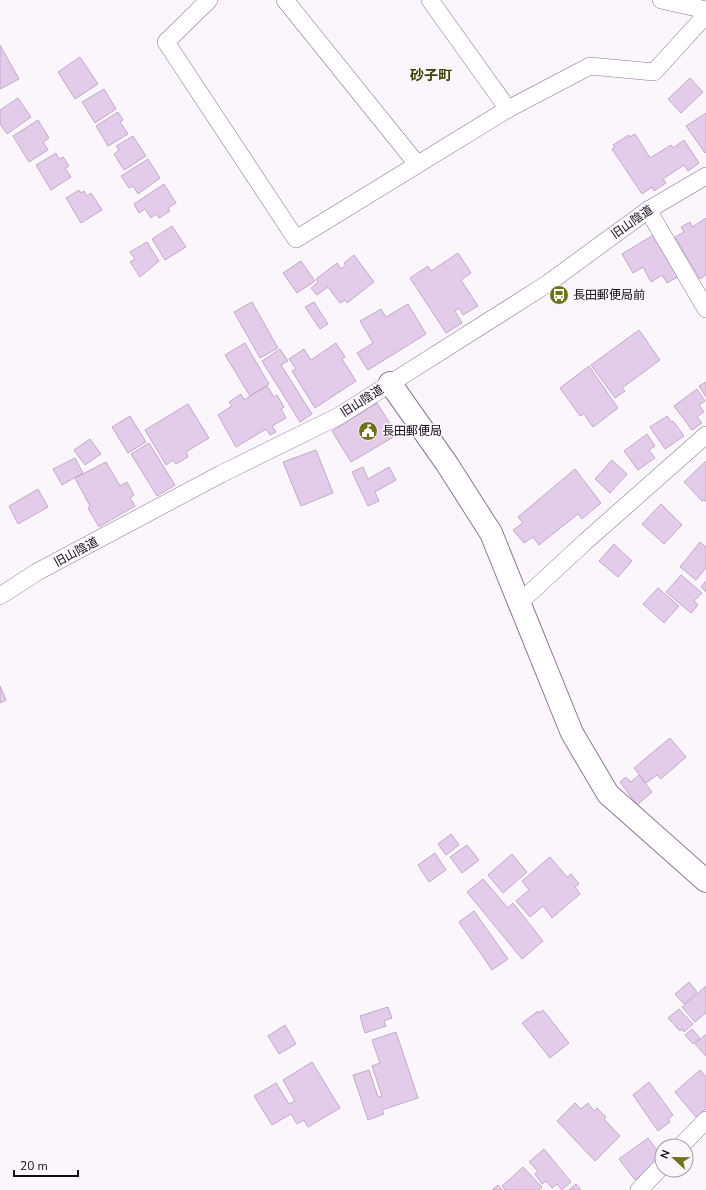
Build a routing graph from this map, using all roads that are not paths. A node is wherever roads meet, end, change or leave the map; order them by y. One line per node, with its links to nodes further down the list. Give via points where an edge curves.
1 (209, 0): 8 (street, via 166,42 296,239)
2 (285, 0): 8 (street)
3 (661, 0): 5 (street)
4 (435, 2): 7 (street)
5 (706, 10)
6 (706, 15): 7 (street, via 654,72 590,66)
7 (508, 109): 8 (street)
8 (416, 164)
9 (706, 176): 10 (street, 旧山陰道)
10 (648, 210): 11 (street); 12 (street, 旧山陰道, via 547,284)
11 (706, 309)
12 (390, 383): 14 (street, 旧山陰道, via 339,416 214,478 37,572); 15 (street, via 447,464 491,533)
13 (706, 435): 15 (street)
14 (0, 596)
15 (518, 604): 16 (street, via 572,732 608,794)
16 (706, 881)
17 (706, 1120): 18 (street)
18 (689, 1138)
19 (654, 1174): 20 (street)
20 (639, 1190)

